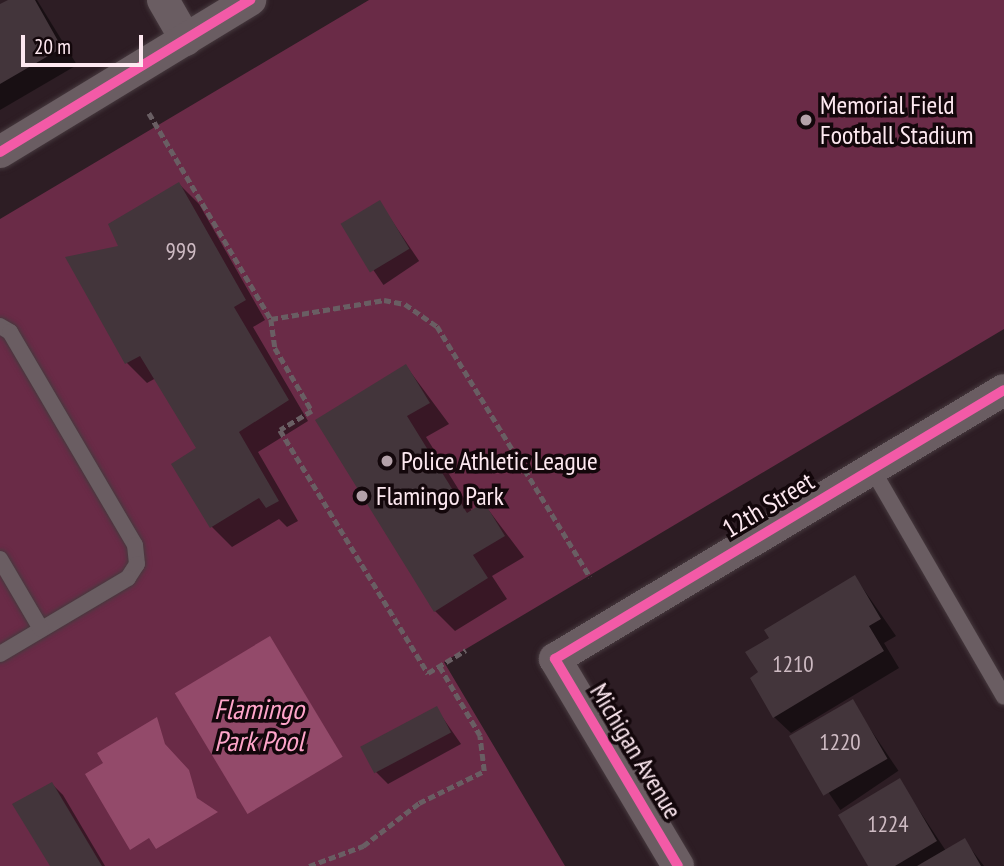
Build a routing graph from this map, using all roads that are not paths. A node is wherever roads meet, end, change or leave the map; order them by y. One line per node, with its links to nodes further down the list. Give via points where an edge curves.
1 (163, 0): 3 (street)
2 (250, 0): 3 (street)
3 (186, 40): 4 (street)
4 (0, 152)
5 (0, 326): 9 (lane, via 10,332 135,545 137,564 128,578)
6 (1004, 390): 7 (street, 12th Street)
7 (872, 469): 11 (street, 12th Street); 12 (lane)
8 (0, 559): 9 (lane)
9 (41, 629): 10 (lane)
10 (0, 654)
11 (555, 659): 13 (street, Michigan Avenue)
12 (1004, 697)
13 (678, 866)

